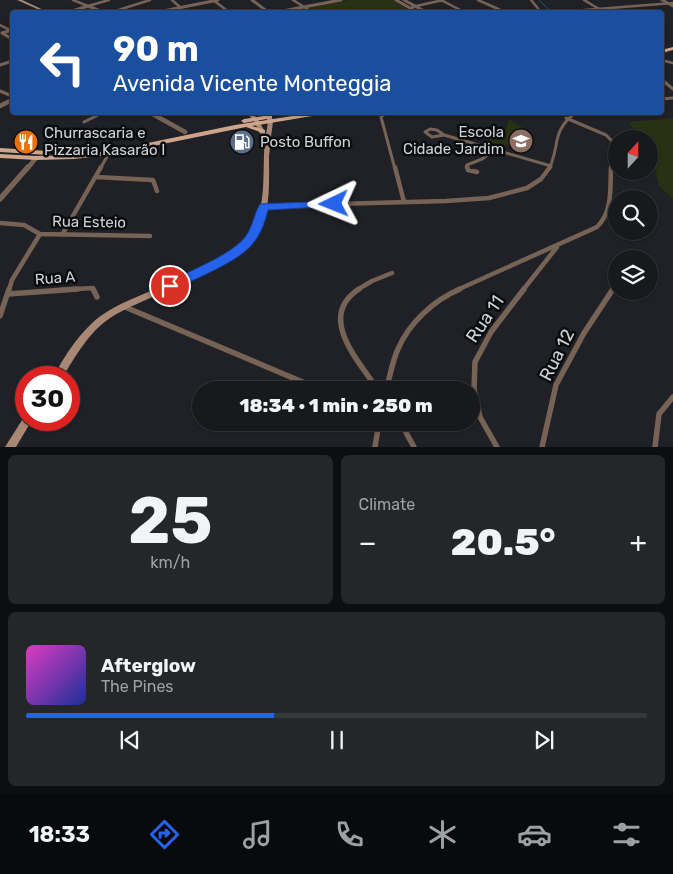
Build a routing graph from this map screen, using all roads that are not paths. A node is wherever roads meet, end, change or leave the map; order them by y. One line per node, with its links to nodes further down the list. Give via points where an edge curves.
1 (12, 0): 26 (main road)
2 (19, 0): 27 (main road)
3 (73, 0): 20 (street)
4 (109, 0): 20 (street)
5 (150, 0): 30 (street)
6 (172, 0): 22 (street)
7 (215, 0): 22 (street); 32 (street)
8 (252, 0): 33 (street)
9 (293, 0): 23 (street)
10 (341, 0): 23 (street)
11 (396, 0): 24 (street)
12 (404, 0): 21 (street)
13 (441, 0): 21 (street); 38 (street)
14 (478, 0): 39 (street)
15 (531, 0): 40 (street)
16 (584, 0): 25 (street)
17 (662, 0): 18 (street)
18 (668, 3): 19 (street); 25 (street)
19 (673, 4)
20 (88, 6): 28 (street); 29 (street)
21 (414, 6): 24 (street); 37 (street)
22 (180, 7): 31 (street)
23 (304, 7): 34 (street); 35 (street)
24 (408, 8): 36 (street)
25 (598, 9): 41 (street)
26 (34, 10)
27 (42, 10)
28 (75, 10)
29 (97, 10)
30 (118, 10)
31 (167, 10)
32 (226, 10)
33 (265, 10)
34 (288, 10)
35 (309, 10)
36 (412, 10)
37 (422, 10)
38 (460, 10)
39 (500, 10)
40 (540, 10)
41 (585, 10)
42 (98, 115): 53 (street)
43 (154, 115): 56 (street)
44 (250, 115): 52 (main road)
45 (265, 115): 51 (main road)
46 (292, 115): 51 (main road)
47 (306, 115): 51 (main road)
48 (381, 115): 69 (street)
49 (571, 115): 50 (street)
50 (566, 118): 64 (street, via 556,134); 75 (street, via 606,135 612,141 610,202 605,219 597,227)
51 (270, 119): 52 (main road); 58 (main road)
52 (257, 121): 54 (main road); 55 (main road); 56 (main road)
53 (84, 122)
54 (235, 127): 55 (main road); 61 (main road)
55 (263, 131): 58 (main road)
56 (185, 132): 59 (main road, via 112,148 76,152)
57 (444, 134): 60 (street)
58 (266, 141): 70 (main road)
59 (0, 150)
60 (495, 150): 64 (street); 65 (street, via 482,159 469,162 468,170)
61 (109, 153): 63 (main road); 66 (street)
62 (0, 156): 63 (main road)
63 (36, 158): 68 (street)
64 (551, 166): 69 (street, via 541,179 505,195)
65 (477, 172)
66 (96, 177): 67 (street, via 152,180); 73 (street)
67 (157, 191)
68 (0, 199)
69 (404, 202): 70 (street)
70 (264, 206): 80 (main road, via 249,241 234,253)
71 (0, 223): 72 (street, Rua Esteio, via 24,225)
72 (40, 234): 73 (street, Rua Esteio); 77 (street, via 12,280)
73 (62, 235): 74 (street, Rua Esteio)
74 (150, 236)
75 (558, 246): 85 (street, via 446,294 421,314 398,348); 93 (street, Rua 11, via 491,332 475,362 474,389 480,417)
76 (392, 273): 84 (street, via 350,295 339,322 343,336)
77 (8, 294): 79 (street, Rua A, via 93,288); 81 (street)
78 (608, 296): 94 (street, Rua 12, via 556,385)
79 (97, 297)
80 (125, 307): 82 (main road, via 90,330); 83 (street)
81 (0, 316)
82 (65, 366)
83 (300, 381)
84 (372, 381)
85 (389, 381)
86 (673, 397): 95 (street, via 660,414)
87 (20, 431): 90 (main road)
88 (378, 431): 91 (street)
89 (405, 431): 92 (street)
90 (10, 446)
91 (375, 446)
92 (414, 446)
93 (497, 446)
94 (542, 446)
95 (655, 446)

